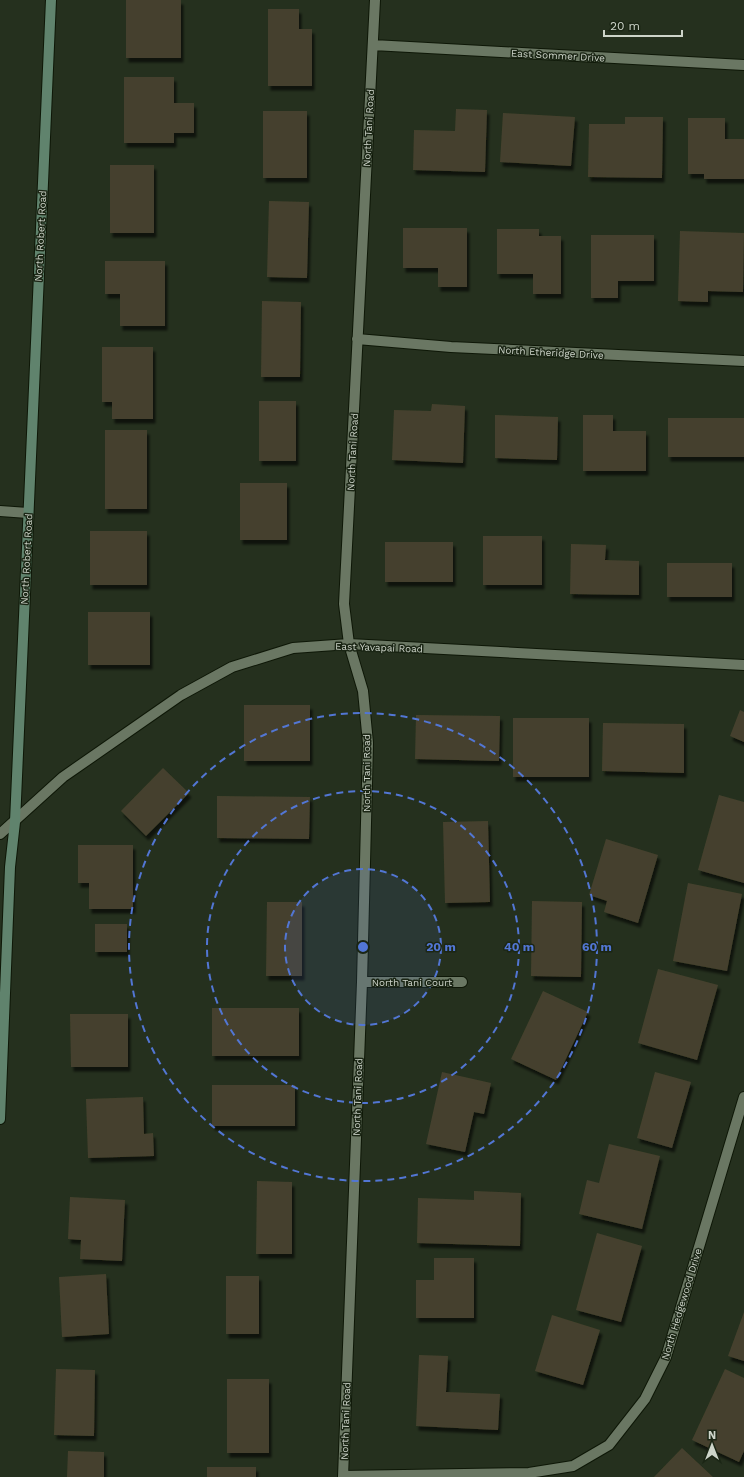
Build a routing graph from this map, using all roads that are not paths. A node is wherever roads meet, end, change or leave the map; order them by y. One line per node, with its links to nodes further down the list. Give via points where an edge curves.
1 (51, 0): 8 (main road, North Robert Road)
2 (375, 0): 3 (street, North Tani Road)
3 (373, 45): 4 (street, East Sommer Drive); 5 (street, North Tani Road)
4 (744, 65)
5 (357, 339): 6 (street, North Etheridge Drive, via 451,347); 9 (street, North Tani Road, via 344,604)
6 (744, 361)
7 (0, 511): 8 (street)
8 (28, 513): 11 (main road, North Robert Road)
9 (349, 644): 10 (street, East Yavapai Road); 11 (street, East Yavapai Road, via 293,648 232,667 181,695 63,777); 13 (street, North Tani Road, via 363,690 368,743)
10 (744, 665)
11 (15, 822): 12 (street, East Yavapai Road); 16 (main road, North Robert Road, via 10,867)
12 (0, 834)
13 (362, 982): 14 (street, North Tani Court); 17 (street, North Tani Road)
14 (462, 982)
15 (744, 1098): 17 (street, North Hedgewood Drive, via 666,1357 645,1398 609,1445 573,1466 529,1473)
16 (0, 1119)
17 (343, 1477)

